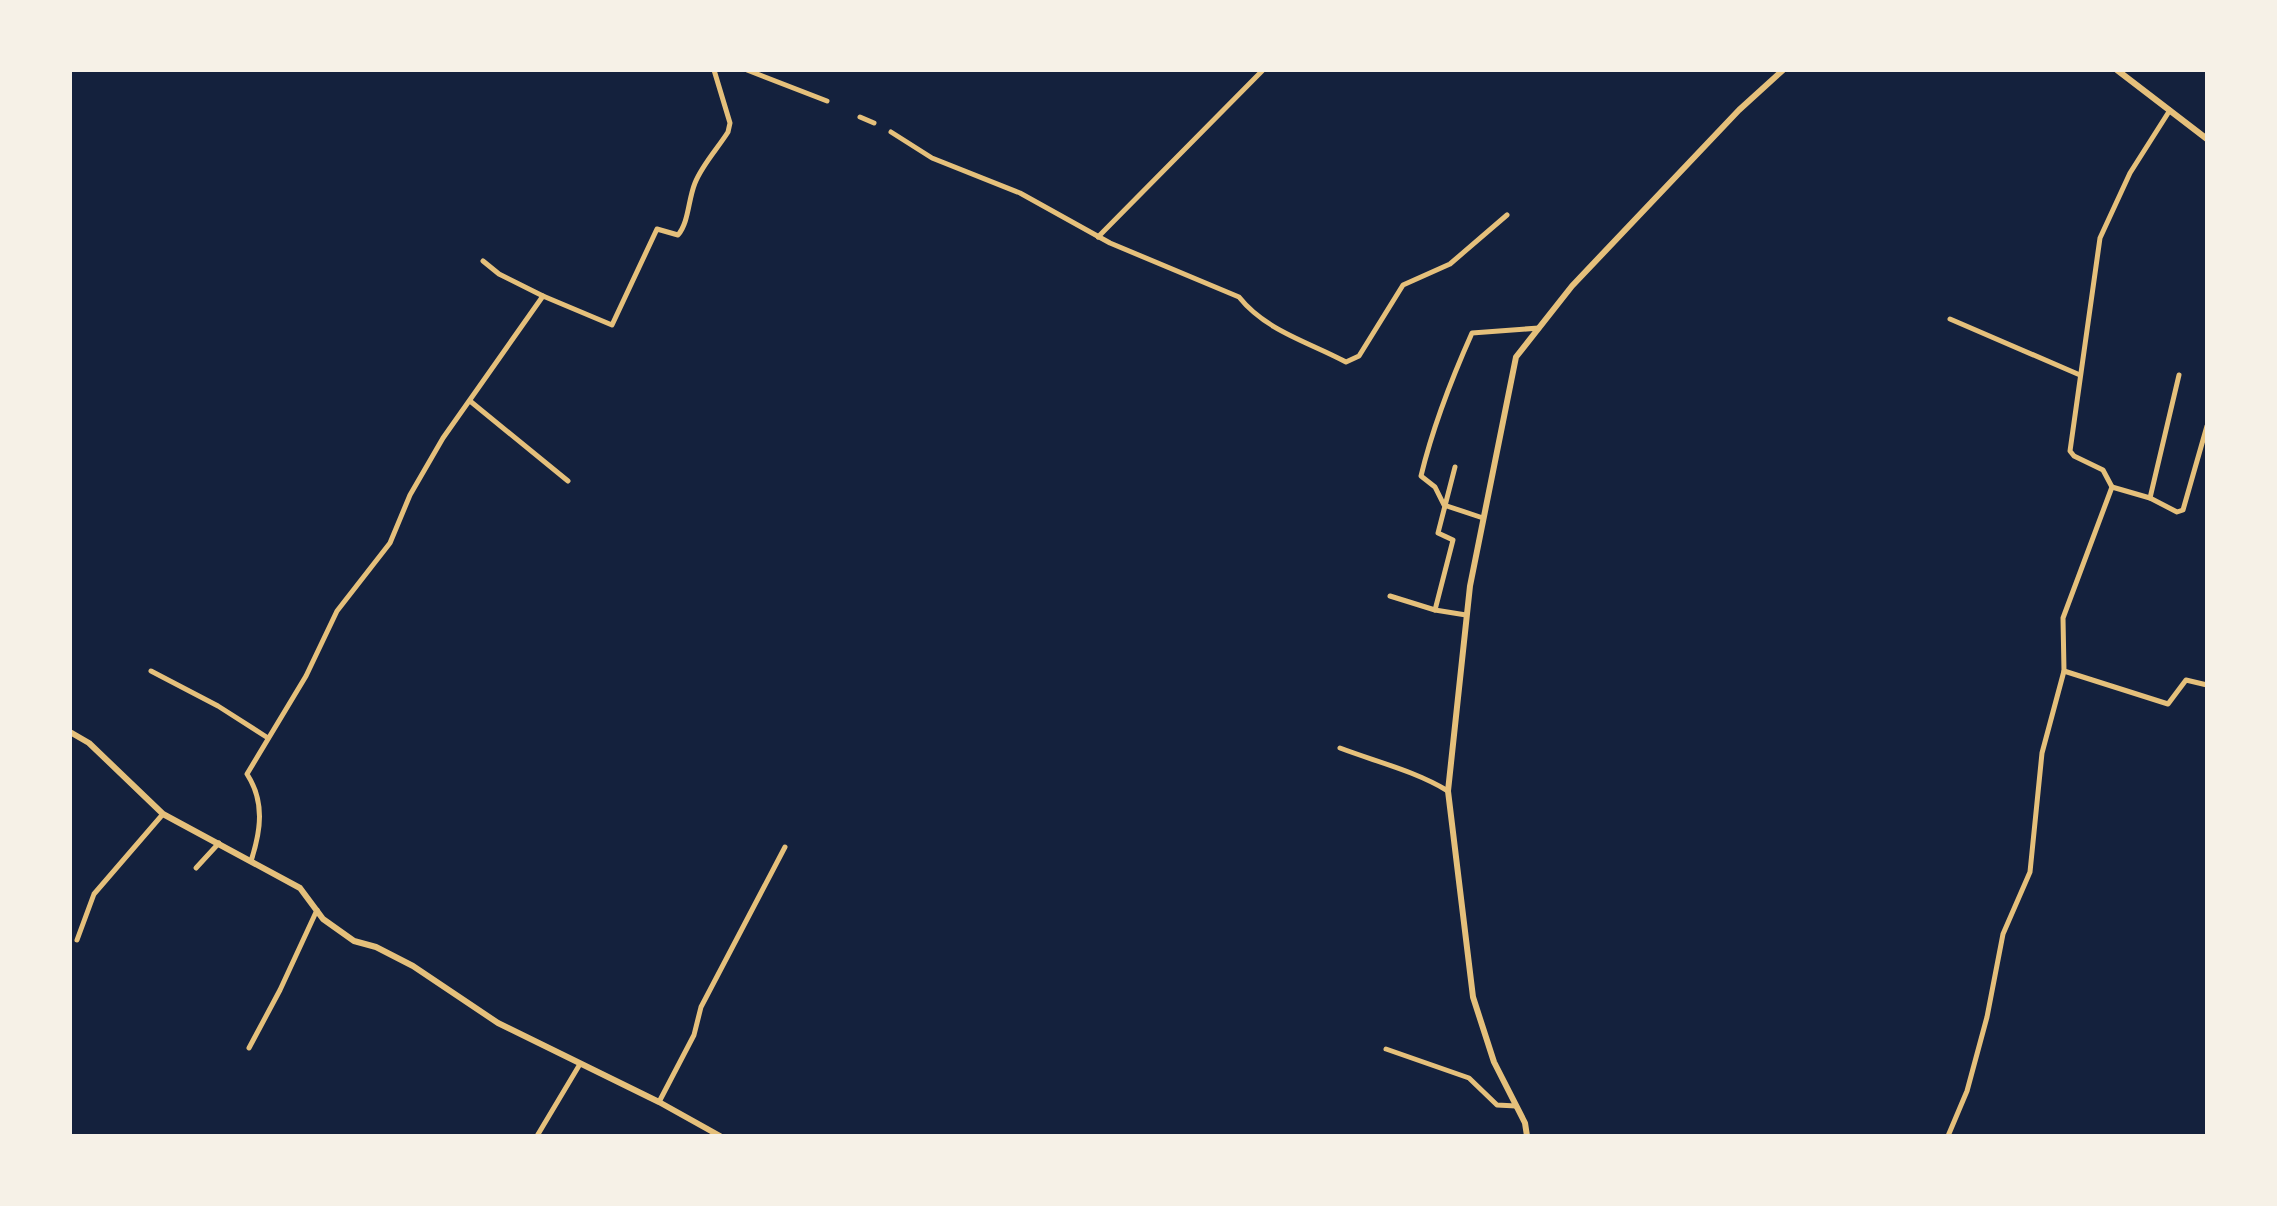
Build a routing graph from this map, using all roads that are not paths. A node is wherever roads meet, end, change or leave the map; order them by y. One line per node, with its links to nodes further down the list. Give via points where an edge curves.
1 (714, 70): 15 (street, via 729,116 728,132 695,180 685,227 678,235 657,229 612,325)
2 (747, 70): 6 (street)
3 (1263, 70): 13 (street)
4 (1783, 70): 17 (street, via 1600,256)
5 (2118, 70): 7 (street)
6 (827, 102)
7 (2170, 110): 11 (street); 18 (street, via 2130,173 2100,238)
8 (860, 117): 9 (street)
9 (874, 123)
10 (891, 132): 13 (street, via 932,158 1020,193)
11 (2207, 139)
12 (1507, 215): 13 (street, via 1450,264 1403,285 1359,356 1346,362 1252,314 1239,297)
13 (1098, 237)
14 (483, 261): 15 (street)
15 (543, 296): 20 (street)
16 (1950, 319): 18 (street)
17 (1539, 328): 26 (street, via 1472,333 1448,386 1421,476 1435,487); 27 (street, via 1516,357)
18 (2080, 375): 24 (street, via 2070,451 2103,470)
19 (2179, 375): 25 (street)
20 (470, 401): 23 (street); 35 (street, via 415,485 390,543 337,611 306,676)
21 (2207, 426): 25 (street, via 2183,509 2177,512)
22 (1455, 467): 26 (street)
23 (568, 481)
24 (2112, 487): 25 (street); 32 (street, via 2063,618)
25 (2150, 498)
26 (1444, 505): 27 (street); 29 (street, via 1438,533 1452,540)
27 (1483, 518): 30 (street)
28 (1390, 596): 29 (street)
29 (1435, 610): 30 (street)
30 (1466, 615): 37 (street)
31 (151, 671): 35 (street)
32 (2064, 671): 33 (street, via 2168,704 2186,680); 53 (street, via 2042,753 2030,872 2003,934 1967,1091)
33 (2207, 685)
34 (70, 732): 38 (street, via 89,743)
35 (268, 738): 41 (street, via 247,774 256,788 261,815)
36 (1340, 748): 37 (street, via 1420,775)
37 (1448, 791): 49 (street, via 1474,997 1494,1062)
38 (163, 814): 39 (street); 44 (street, via 94,894)
39 (219, 843): 41 (street); 42 (street)
40 (785, 848): 48 (street, via 701,1007 694,1035)
41 (251, 861): 43 (street, via 300,888)
42 (196, 868)
43 (317, 910): 45 (street); 47 (street, via 354,941 413,966 498,1023)
44 (77, 940)
45 (249, 1048)
46 (1386, 1049): 49 (street, via 1469,1078 1497,1105)
47 (580, 1064): 48 (street); 50 (street)
48 (659, 1102): 51 (street)
49 (1516, 1106): 52 (street)
50 (537, 1136)
51 (720, 1136)
52 (1527, 1136)
53 (1948, 1136)

